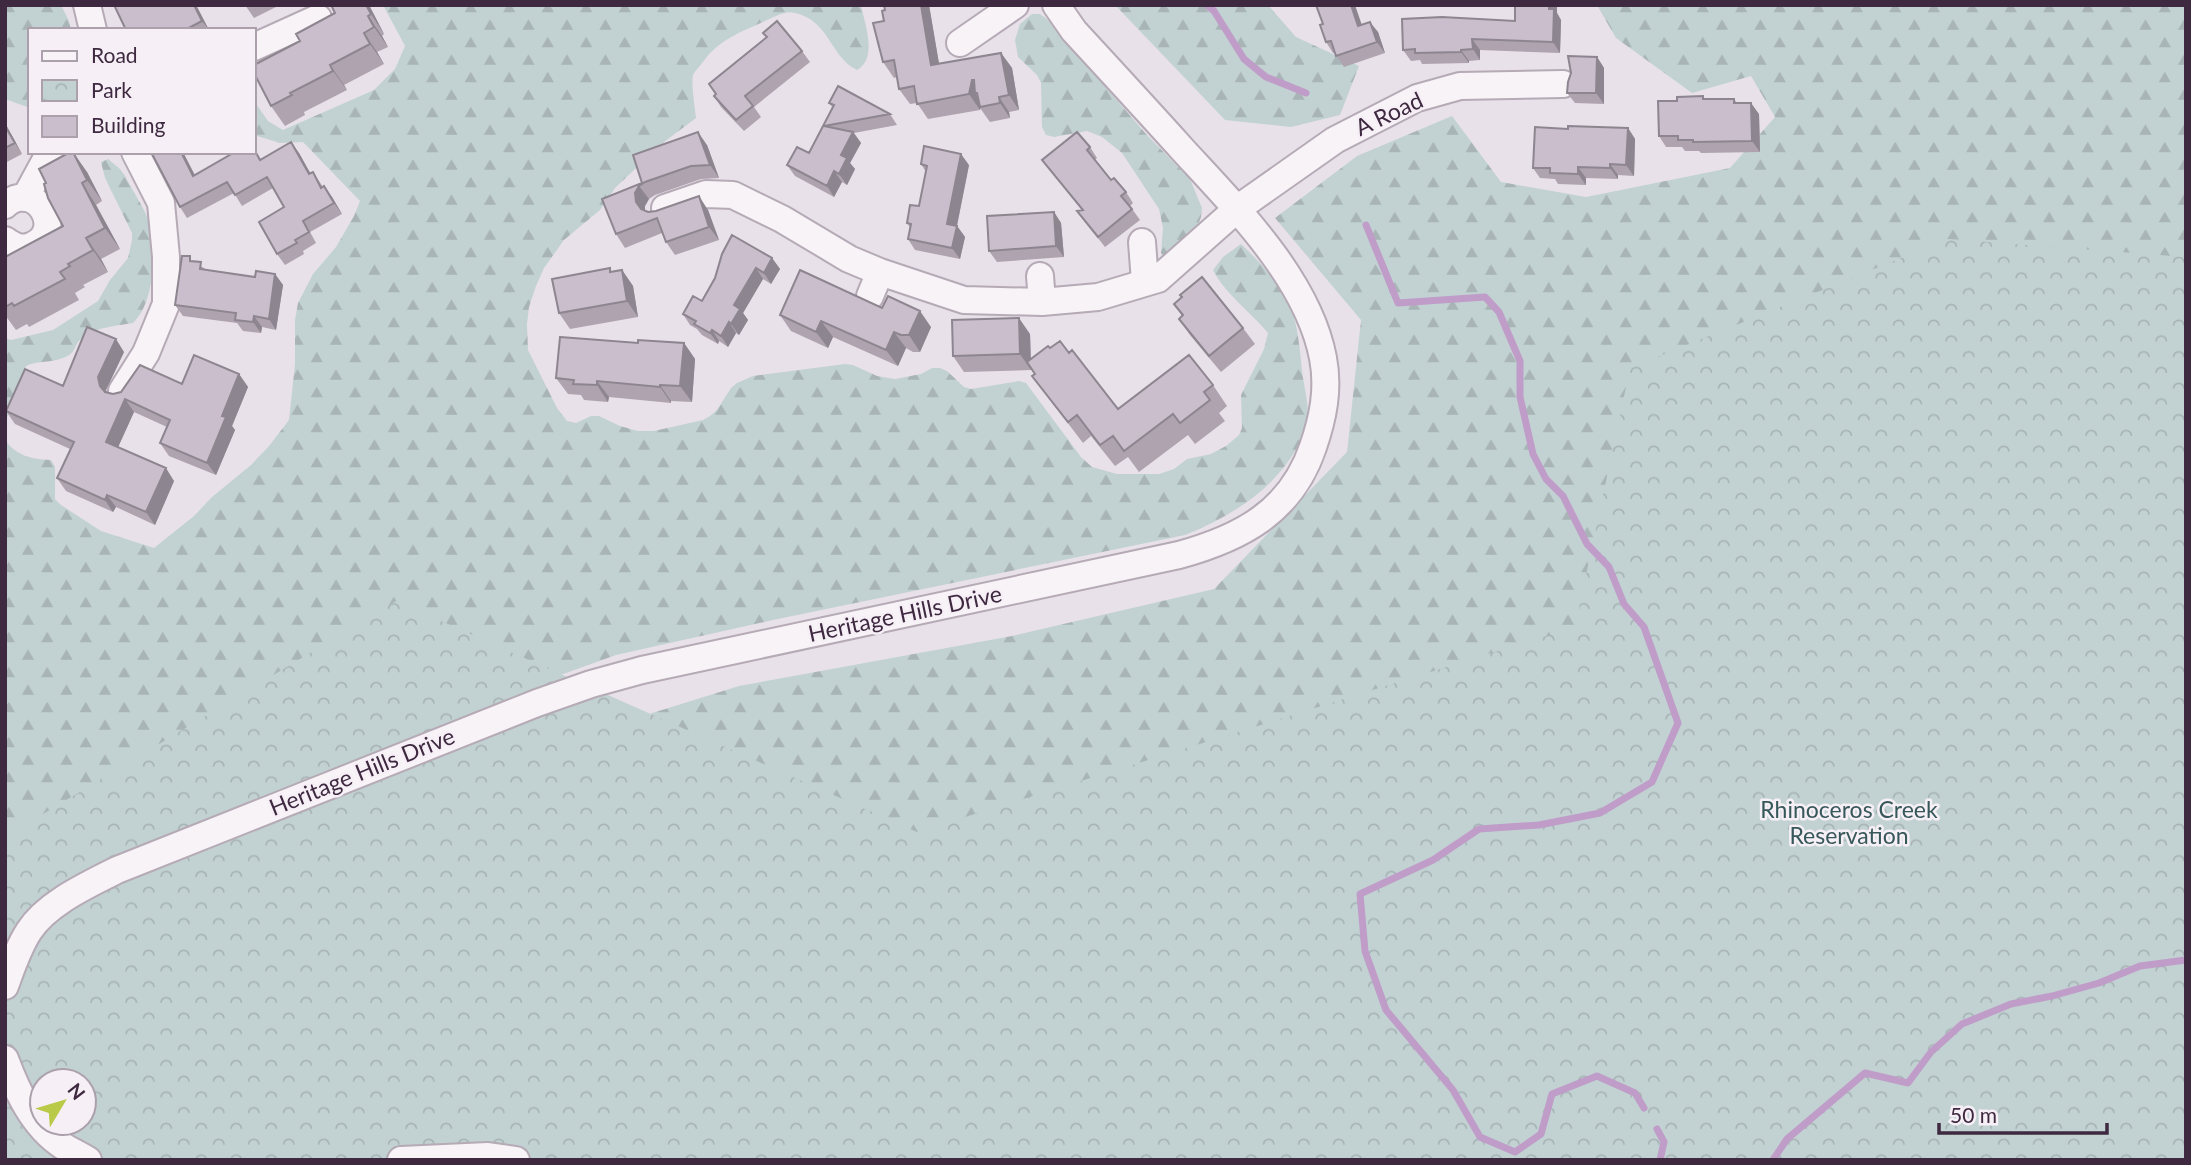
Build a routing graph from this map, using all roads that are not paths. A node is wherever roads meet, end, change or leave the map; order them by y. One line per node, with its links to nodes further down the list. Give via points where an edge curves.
1 (87, 5): 5 (street)
2 (1015, 5): 6 (street)
3 (1056, 5): 12 (street, Heritage Hills Drive, via 1074,31)
4 (318, 18): 7 (street)
5 (93, 28)
6 (960, 43)
7 (256, 46)
8 (1563, 84): 12 (street, A Road, via 1460,86 1418,98 1335,140)
9 (49, 154): 11 (street)
10 (136, 154): 17 (street, via 161,203 166,304 146,353)
11 (15, 202): 14 (street, via 33,200 45,211 44,234 25,248)
12 (1237, 209): 16 (street, A Road, via 1158,279); 18 (street, Heritage Hills Drive, via 1297,290 1323,358 1326,393 1308,462 1291,491 1244,531 1179,555 642,670 537,703 85,886 56,904 30,929)
13 (660, 210): 16 (street, A Road, via 735,187 849,259 875,284 964,300 1041,289 1098,297)
14 (5, 240)
15 (1142, 242): 16 (street)
16 (1145, 282)
17 (122, 391)
18 (5, 986)
19 (5, 1059): 20 (street, via 36,1120 61,1145)
20 (88, 1160)
21 (401, 1160): 22 (street, via 488,1156)
22 (516, 1160)

